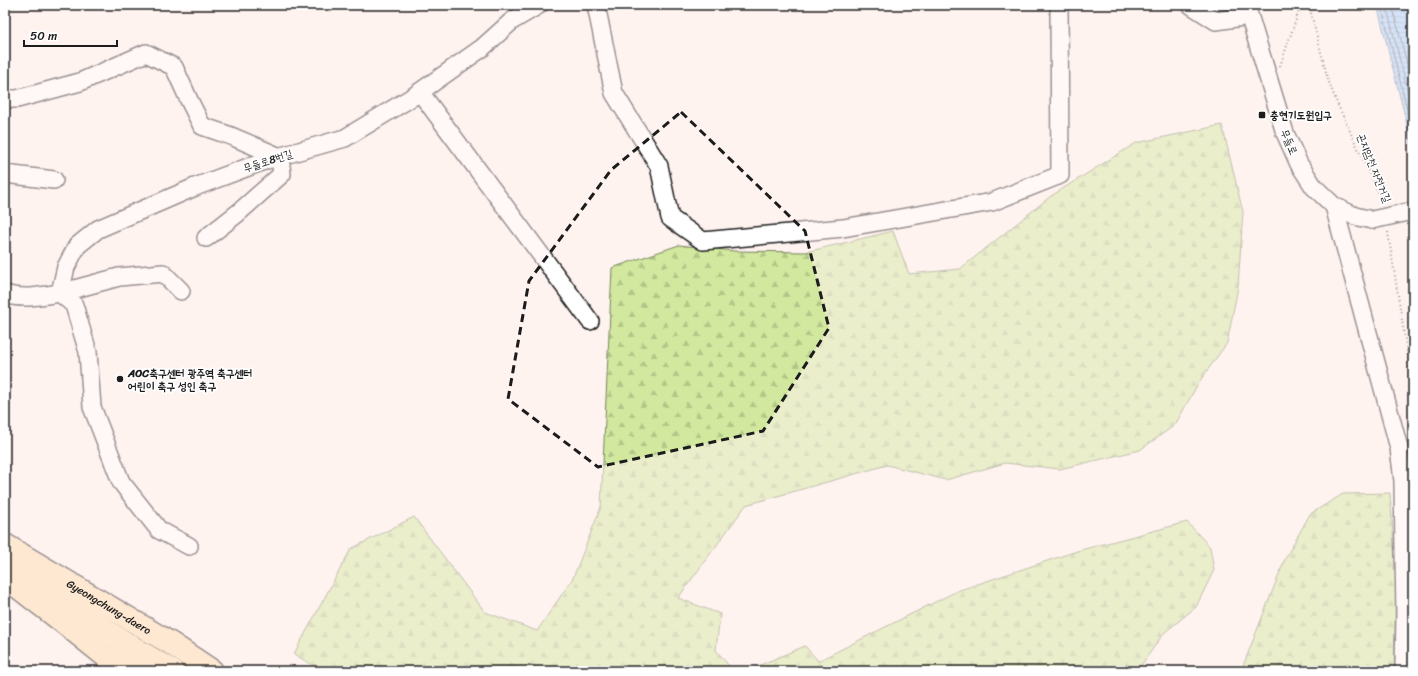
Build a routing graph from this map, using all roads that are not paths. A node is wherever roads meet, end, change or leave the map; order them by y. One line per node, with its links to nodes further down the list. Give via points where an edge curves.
1 (539, 5): 6 (street, 무들로8번길, via 512,20 482,48)
2 (596, 5): 3 (street, via 614,93 659,166 670,218 704,241 843,228 992,202 1060,175)
3 (1059, 5)
4 (1191, 5): 5 (street, via 1216,21)
5 (1247, 11): 11 (street, 무들로, via 1285,134 1299,164 1314,187)
6 (420, 92): 8 (street, 무들로8번길, via 345,138); 17 (street)
7 (5, 100): 8 (street, via 80,82 146,53 174,67 202,126)
8 (280, 157): 13 (street, via 282,174); 16 (street, 무들로8번길, via 195,187 98,229 77,246 66,267)
9 (5, 174): 10 (street)
10 (54, 180)
11 (1334, 206): 12 (street, 무들로, bridge, via 1355,216); 27 (street, via 1399,448 1403,481 1406,615)
12 (1413, 211)
13 (206, 238)
14 (181, 291): 16 (street, via 163,273 120,277)
15 (5, 294): 16 (street, via 15,297)
16 (60, 294): 19 (street, via 74,305 88,352 92,407 121,482 159,530)
17 (590, 321)
18 (5, 546): 26 (main road, Gyeongchung-daero, via 170,643)
19 (189, 546)
20 (5, 566): 22 (main road, Gyeongchung-daero)
21 (5, 577): 23 (main road)
22 (118, 638): 24 (main road); 25 (main road, Gyeongchung-daero)
23 (122, 671)
24 (155, 671)
25 (172, 671)
26 (212, 671)
27 (1404, 671)

